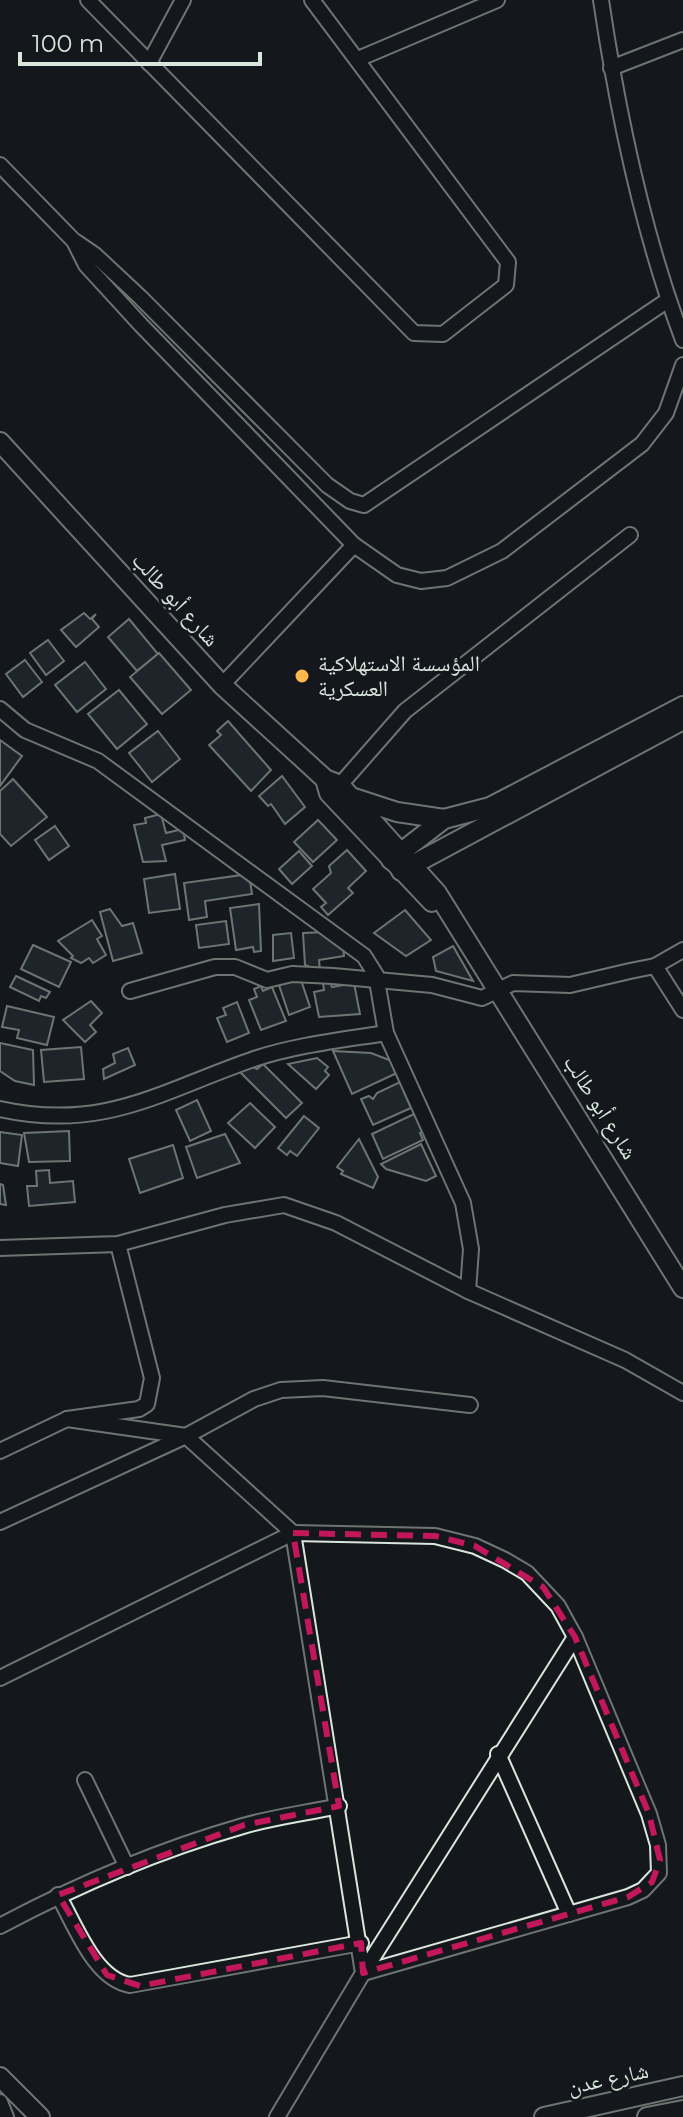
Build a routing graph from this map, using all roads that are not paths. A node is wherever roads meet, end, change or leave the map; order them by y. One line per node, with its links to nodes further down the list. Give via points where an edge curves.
1 (88, 0): 9 (street)
2 (183, 0): 9 (street)
3 (312, 0): 8 (street)
4 (497, 0): 6 (street)
5 (601, 0): 10 (street)
6 (468, 5): 8 (street)
7 (683, 40): 10 (street)
8 (358, 59): 9 (street, via 508,262 509,276 501,291 443,334 414,333)
9 (149, 63)
10 (611, 68): 13 (street)
11 (0, 165): 12 (street)
12 (74, 241): 13 (street, via 140,297 327,485 364,505); 18 (street, via 86,265 141,325)
13 (668, 300): 14 (street)
14 (683, 340)
15 (683, 365): 18 (street, via 666,413 642,444 486,561 447,578 421,581 397,575)
16 (0, 442): 19 (street, شارع أبو طالب)
17 (630, 535): 23 (street, via 405,711)
18 (354, 545): 19 (street)
19 (222, 685): 23 (street, شارع أبو طالب)
20 (683, 706): 24 (street, via 490,807)
21 (0, 709): 28 (street, via 25,730 98,761 364,956)
22 (683, 720): 25 (street)
23 (339, 787): 24 (street, via 397,812); 25 (street, شارع أبو طالب); 25 (street, شارع أبو طالب, via 329,793)
24 (444, 819): 25 (street)
25 (402, 861): 29 (street, شارع أبو طالب, via 448,914)
26 (683, 950): 27 (street)
27 (655, 966): 29 (street, via 570,985 525,982); 31 (street)
28 (378, 982): 29 (street, via 432,985 482,998); 30 (street, via 313,975 267,980 235,967 215,967); 32 (street)
29 (499, 988): 36 (street, شارع أبو طالب)
30 (130, 991)
31 (683, 1010)
32 (386, 1033): 33 (street, via 257,1058 113,1112 59,1116); 37 (street, via 463,1203 471,1249)
33 (0, 1109)
34 (118, 1244): 35 (street); 37 (street, via 284,1205 336,1223); 40 (street, via 152,1378 150,1397 139,1409)
35 (0, 1248)
36 (683, 1288)
37 (468, 1291): 38 (street, via 568,1333)
38 (683, 1393)
39 (470, 1405): 41 (street, via 305,1387 254,1399)
40 (67, 1419): 41 (street); 42 (street)
41 (186, 1436): 43 (street); 44 (street)
42 (0, 1451)
43 (0, 1522)
44 (293, 1533): 45 (street, via 435,1536 475,1546 527,1573 558,1606); 46 (street); 49 (street)
45 (575, 1637): 47 (street); 52 (street, via 649,1814 660,1860 659,1873 643,1890)
46 (0, 1678)
47 (498, 1754): 52 (street); 55 (street)
48 (85, 1780): 50 (street)
49 (339, 1806): 50 (street, via 244,1825); 54 (street)
50 (127, 1867): 51 (street)
51 (58, 1895): 53 (street); 54 (street, via 102,1969 130,1985)
52 (569, 1914): 55 (street)
53 (0, 1926)
54 (361, 1943): 55 (street)
55 (363, 1973): 61 (street)
56 (0, 2077): 60 (street)
57 (683, 2086): 62 (street, شارع عدن)
58 (683, 2110): 59 (street)
59 (657, 2116)
60 (40, 2117)
61 (277, 2117)
62 (544, 2117)

